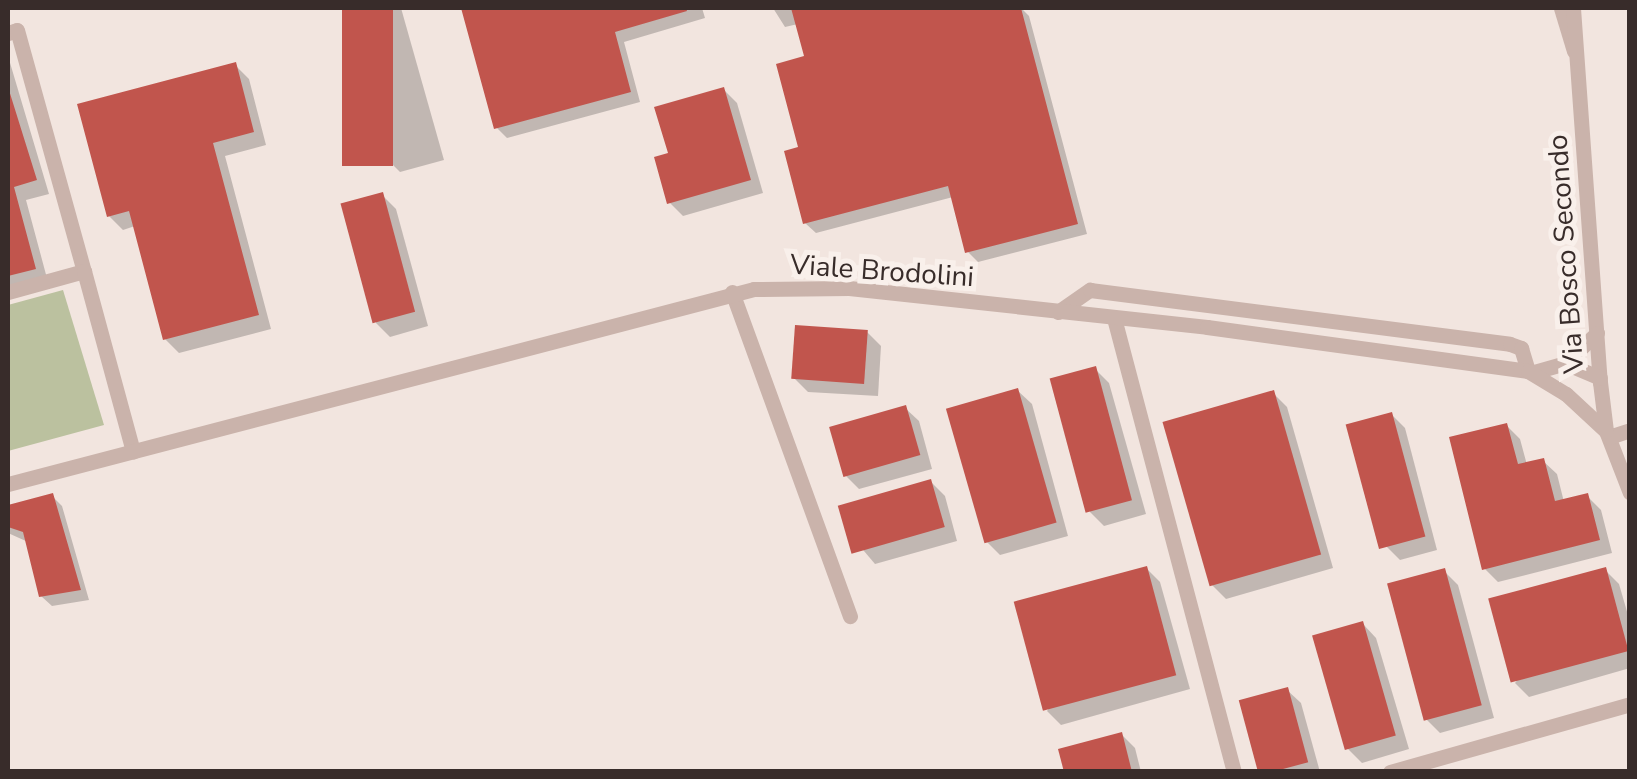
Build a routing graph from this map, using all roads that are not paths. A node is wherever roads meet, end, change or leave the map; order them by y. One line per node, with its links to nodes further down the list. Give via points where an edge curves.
1 (1561, 8): 4 (street, via 1568,44)
2 (1573, 8): 4 (street, Via Bosco Secondo)
3 (8, 33): 5 (street, via 17,30)
4 (1578, 55): 10 (street, Via Bosco Secondo)
5 (84, 271): 6 (street); 17 (street)
6 (8, 292)
7 (732, 292): 8 (street, Viale Brodolini, via 849,288); 17 (street, Viale Brodolini); 20 (street)
8 (1058, 312): 9 (street, Viale Brodolini); 12 (street, via 1090,290 1510,344 1526,356)
9 (1114, 318): 12 (street, Viale Brodolini); 22 (street)
10 (1597, 333): 11 (street); 13 (street, Via Bosco Secondo)
11 (1565, 363): 12 (street); 13 (street)
12 (1531, 372): 14 (street)
13 (1600, 380): 14 (street); 16 (street, Via Bosco Secondo)
14 (1566, 394): 16 (street)
15 (1630, 430): 16 (street)
16 (1607, 434): 19 (street, Via Bosco Secondo)
17 (134, 451): 18 (street, Viale Brodolini)
18 (8, 484)
19 (1630, 493)
20 (850, 616)
21 (1630, 704): 23 (street)
22 (1234, 772)
23 (1390, 772)

